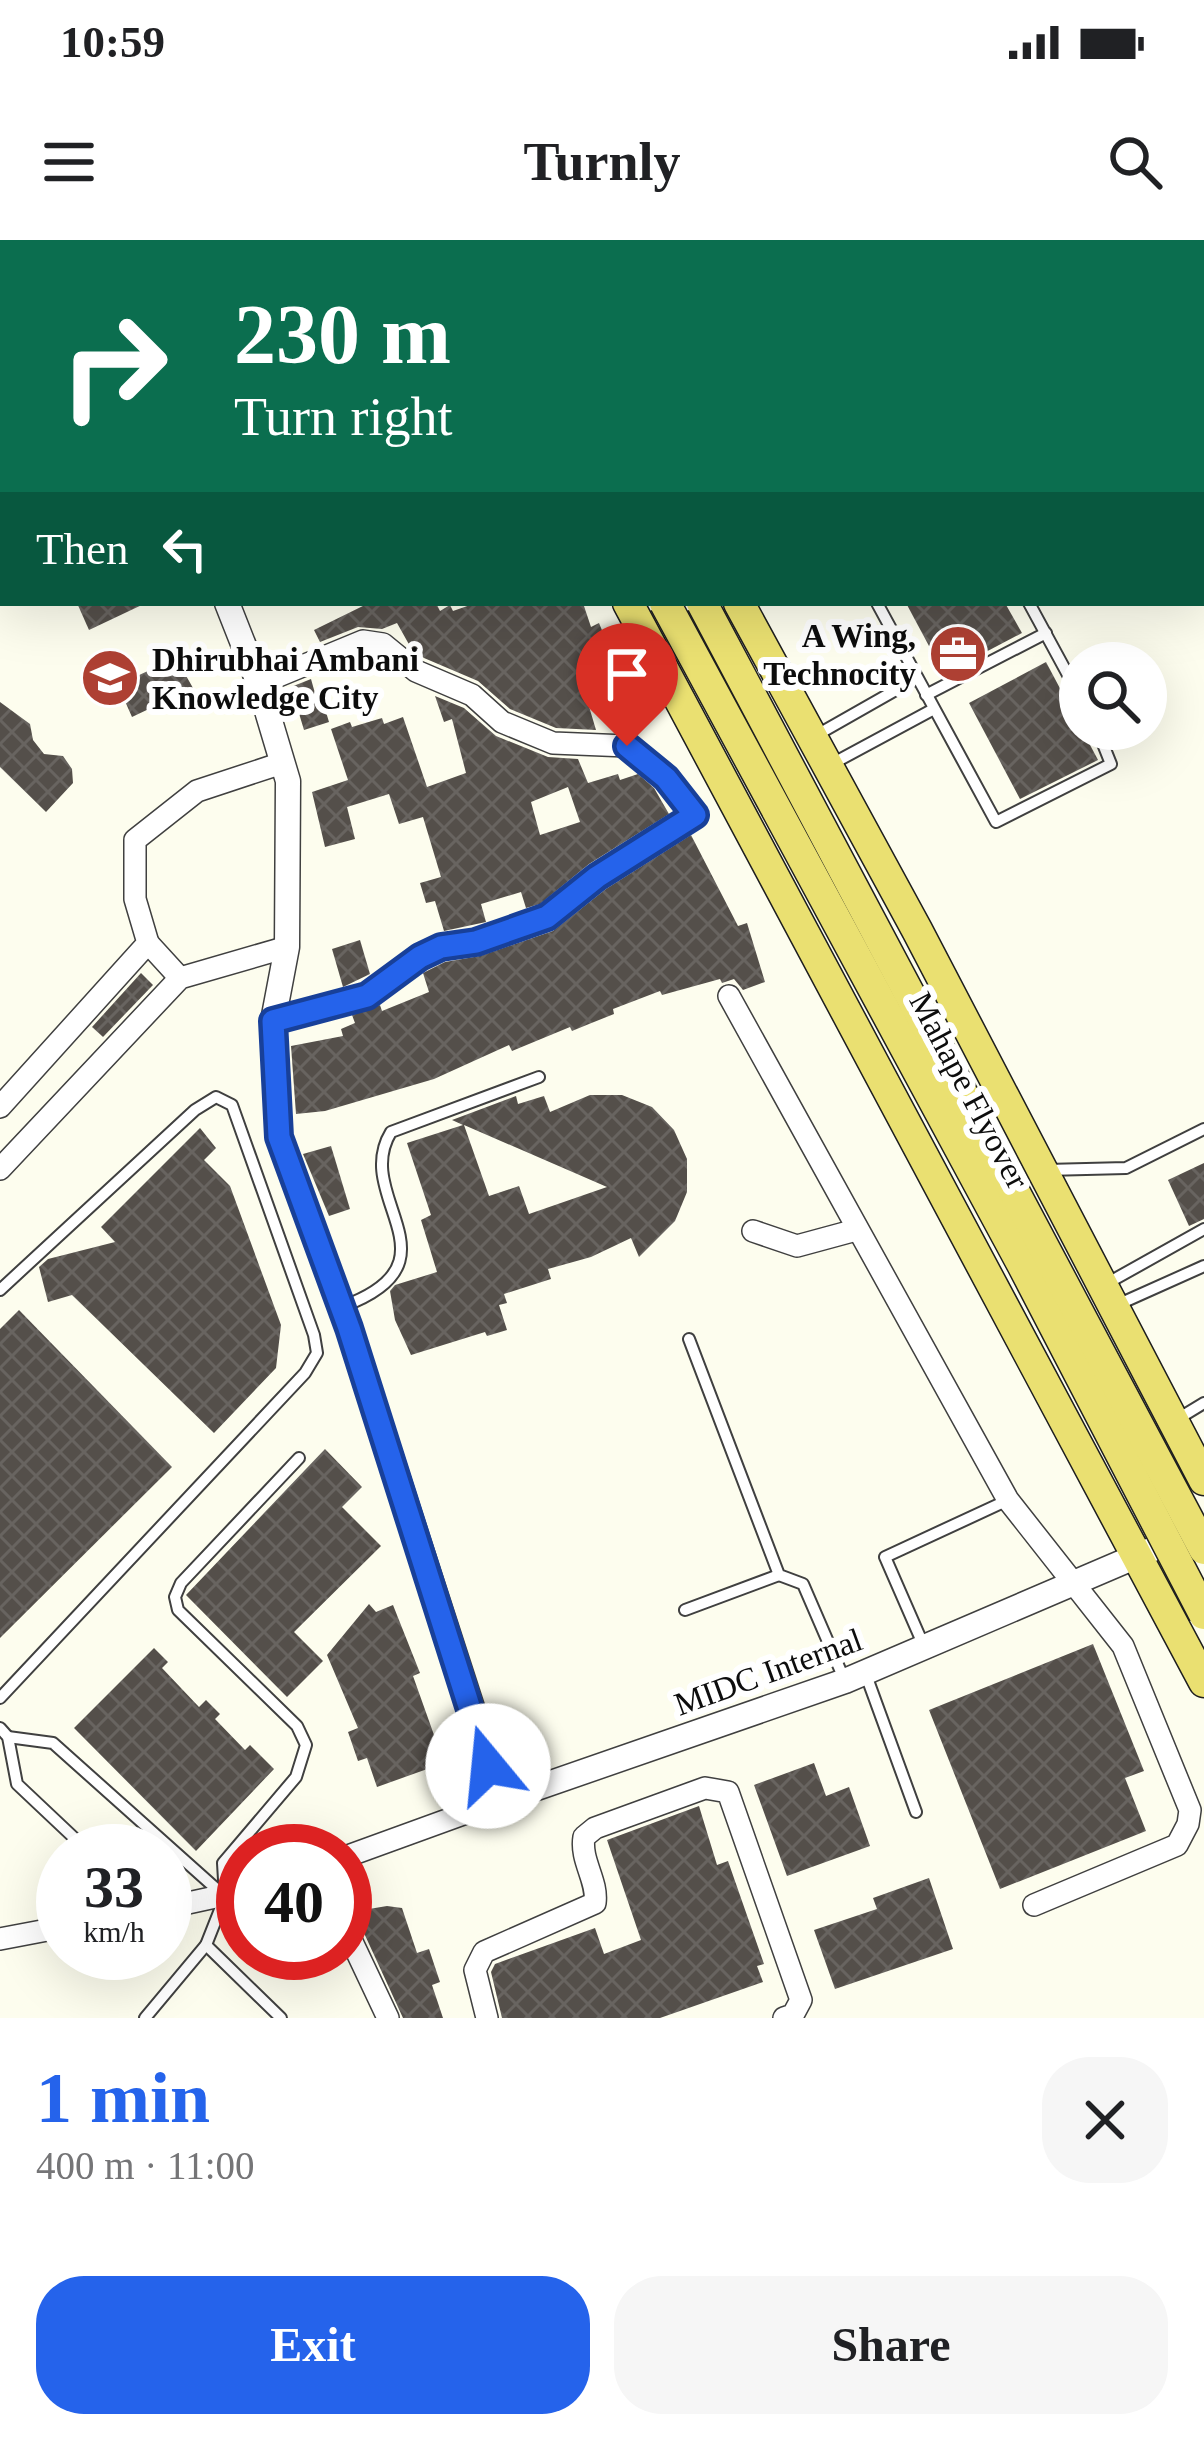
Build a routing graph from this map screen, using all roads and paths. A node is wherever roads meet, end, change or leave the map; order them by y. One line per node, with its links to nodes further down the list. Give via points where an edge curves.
1 (228, 606): 11 (street)
2 (630, 606): 43 (main road)
3 (667, 606): 47 (main road, Mahape Flyover, bridge)
4 (704, 606): 42 (main road, Mahape Flyover, bridge)
5 (742, 606): 14 (main road)
6 (879, 606): 10 (lane)
7 (1031, 606): 8 (lane)
8 (1046, 633): 9 (lane); 12 (lane)
9 (1059, 657)
10 (916, 678): 12 (lane); 14 (lane)
11 (259, 684): 16 (street); 22 (street, via 374,641 472,695 502,722 554,743 627,746 695,815 547,917 441,947 367,996)
12 (926, 695): 13 (lane)
13 (932, 710): 15 (lane, via 999,823 1112,764); 17 (lane)
14 (813, 737): 17 (main road)
15 (1106, 750)
16 (282, 763): 18 (street, via 197,790 135,840 135,899); 19 (street)
17 (828, 766): 27 (main road)
18 (148, 943): 20 (street); 24 (street)
19 (287, 946): 20 (street); 22 (street)
20 (180, 978): 26 (street)
21 (729, 996): 29 (street)
22 (273, 1021): 34 (street, via 279,1137)
23 (539, 1077): 34 (lane, via 392,1132 383,1163 402,1256 398,1271)
24 (0, 1107)
25 (1204, 1130): 27 (lane, via 1126,1168)
26 (0, 1168)
27 (1042, 1171): 33 (main road)
28 (1204, 1229): 33 (lane)
29 (856, 1230): 30 (street, via 797,1246); 40 (street)
30 (753, 1231)
31 (1204, 1266): 33 (lane)
32 (0, 1290): 51 (lane, via 216,1097 232,1105 317,1353)
33 (1108, 1296): 37 (main road)
34 (341, 1308): 53 (street)
35 (689, 1340): 44 (lane)
36 (1204, 1403): 37 (lane)
37 (1173, 1421): 39 (main road)
38 (299, 1458): 56 (lane, via 176,1597 178,1610 297,1726 306,1745 296,1778)
39 (1200, 1465)
40 (1008, 1499): 45 (street); 48 (lane, via 885,1557)
41 (1204, 1521): 43 (street, MIDC Internal)
42 (1204, 1549)
43 (1137, 1557): 45 (street, MIDC Internal); 50 (main road)
44 (779, 1574): 46 (lane); 49 (lane, via 803,1584)
45 (1074, 1585): 48 (street, MIDC Internal); 59 (street, via 1123,1646 1190,1810 1177,1845)
46 (685, 1610)
47 (1204, 1614)
48 (924, 1647): 49 (street, MIDC Internal)
49 (855, 1676): 53 (street, MIDC Internal); 54 (lane)
50 (1204, 1682)
51 (0, 1698)
52 (4, 1732): 55 (lane, via 17,1784); 58 (lane, via 53,1744)
53 (502, 1800): 57 (street, MIDC Internal)
54 (916, 1812)
55 (59, 1824)
56 (256, 1824)
57 (372, 1847)
58 (216, 1879)
59 (1034, 1905)
60 (216, 1927): 63 (lane)
61 (36, 1932): 62 (street)
62 (0, 1939)
63 (206, 1945): 65 (lane); 66 (lane)
64 (370, 1980): 67 (street)
65 (145, 2018)
66 (281, 2018)
67 (388, 2018)
68 (488, 2018): 69 (street, via 475,1970 484,1952 595,1904 584,1837 717,1788 728,1792 801,2000)
69 (784, 2018)

